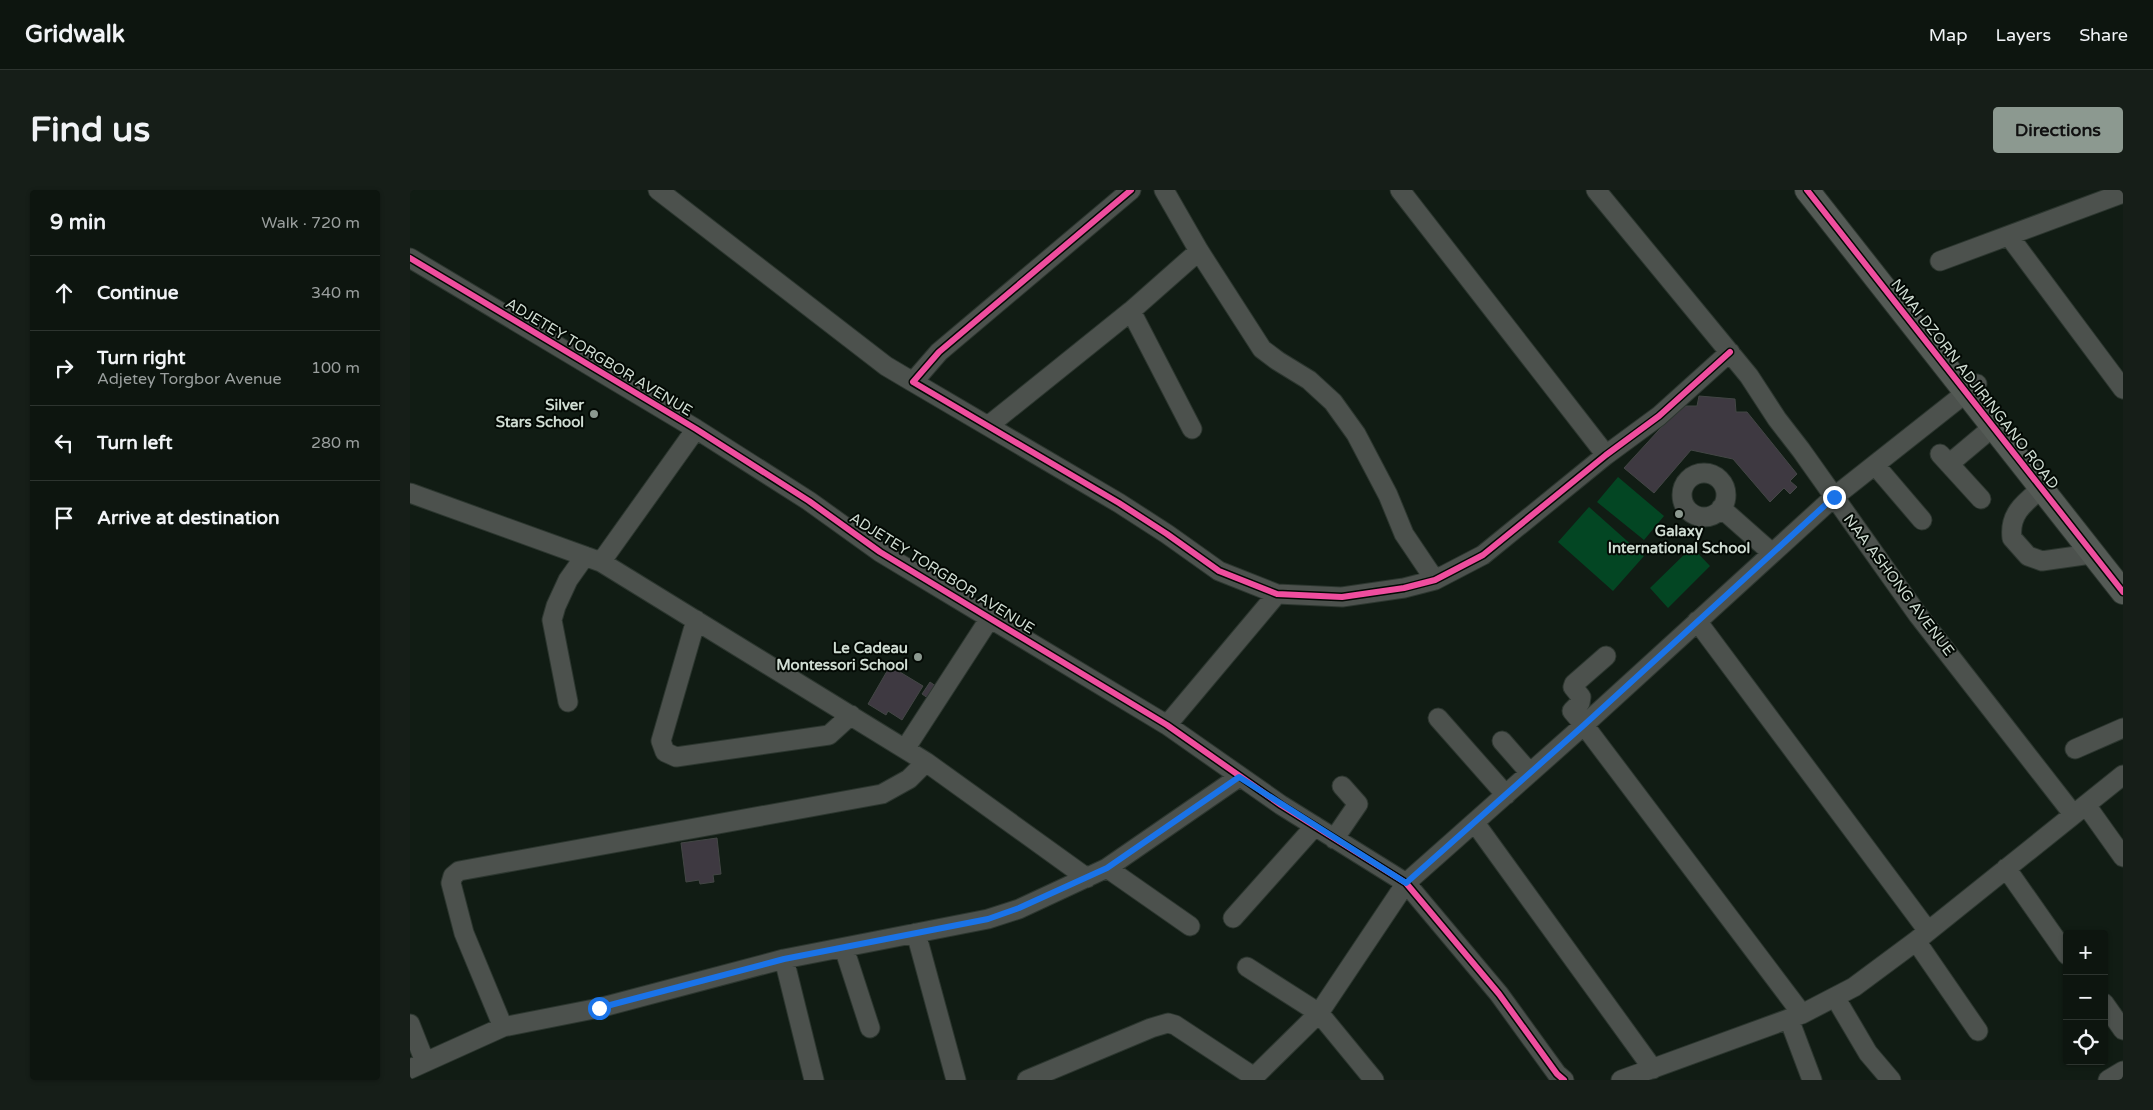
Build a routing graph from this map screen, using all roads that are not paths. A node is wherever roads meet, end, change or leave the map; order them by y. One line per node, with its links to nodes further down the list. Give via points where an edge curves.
1 (658, 190): 15 (street, via 886,366)
2 (1131, 190): 15 (street, via 939,352)
3 (1164, 190): 10 (street)
4 (1400, 190): 22 (street)
5 (1596, 190): 14 (street, NAA ASHONG AVENUE)
6 (1807, 190): 16 (main road, NMAI DZORN ADJIRINGANO ROAD)
7 (1824, 190): 16 (main road, NMAI DZORN ADJIRINGANO ROAD)
8 (2123, 194): 9 (street)
9 (2009, 236): 12 (street); 17 (street)
10 (1199, 250): 13 (street); 34 (street, via 1262,349 1309,380 1333,402 1388,495 1404,534)
11 (410, 258): 21 (street, ADJETEY TORGBOR AVENUE)
12 (1940, 261)
13 (1131, 311): 18 (street); 20 (street)
14 (1730, 352): 22 (street, via 1659,416); 26 (street, NAA ASHONG AVENUE)
15 (914, 382): 18 (street)
16 (1972, 388): 19 (main road, NMAI DZORN ADJIRINGANO ROAD); 23 (street); 33 (main road, NMAI DZORN ADJIRINGANO ROAD)
17 (2123, 389)
18 (988, 426): 36 (street, via 1119,503 1219,571)
19 (1993, 427): 24 (main road, NMAI DZORN ADJIRINGANO ROAD); 27 (street, via 1945,459)
20 (1192, 429)
21 (696, 430): 32 (street); 37 (street, ADJETEY TORGBOR AVENUE, via 809,501 880,552)
22 (1606, 455): 34 (street, via 1483,554)
23 (1875, 464): 26 (street); 29 (street)
24 (2041, 489): 31 (main road, NMAI DZORN ADJIRINGANO ROAD); 31 (street, via 2017,509 2012,538 2028,556 2042,561)
25 (410, 493): 32 (street)
26 (1834, 497): 30 (street); 56 (street, NAA ASHONG AVENUE, via 1918,614)
27 (1981, 499)
28 (1721, 508): 30 (street)
29 (1922, 520)
30 (1772, 554): 39 (street)
31 (2091, 554): 35 (main road, NMAI DZORN ADJIRINGANO ROAD)
32 (593, 559): 38 (street); 41 (street, via 568,580 552,620)
33 (2123, 570)
34 (1435, 580): 36 (street, via 1342,597)
35 (2123, 592)
36 (1277, 594): 45 (street)
37 (990, 618): 45 (street, ADJETEY TORGBOR AVENUE); 48 (street)
38 (696, 620): 42 (street); 42 (street, via 661,741 665,752 676,757 829,735)
39 (1697, 621): 44 (street); 68 (street)
40 (1606, 656): 44 (street, via 1573,687 1581,697 1572,711)
41 (568, 702)
42 (851, 715): 48 (street)
43 (1438, 718): 55 (street)
44 (1584, 725): 51 (street); 76 (street)
45 (1167, 726): 53 (street, ADJETEY TORGBOR AVENUE)
46 (2123, 728): 49 (street)
47 (1502, 741): 51 (street)
48 (905, 749): 50 (street)
49 (2075, 749)
50 (926, 762): 63 (street); 78 (street, via 909,779 882,794 459,871 451,883 462,925)
51 (1530, 773): 55 (street)
52 (2123, 775): 56 (street)
53 (1239, 777): 58 (street, ADJETEY TORGBOR AVENUE); 61 (street)
54 (1342, 786): 59 (street, via 1358,804)
55 (1506, 795): 57 (street)
56 (2080, 809): 60 (street, NAA ASHONG AVENUE); 62 (street)
57 (1475, 823): 64 (street); 83 (street)
58 (1315, 826): 59 (street, ADJETEY TORGBOR AVENUE); 65 (street)
59 (1334, 839): 64 (street, ADJETEY TORGBOR AVENUE)
60 (2123, 857)
61 (1107, 868): 63 (street); 66 (street)
62 (2006, 868): 68 (street); 70 (street)
63 (1087, 878): 67 (street, via 996,916)
64 (1406, 883): 75 (street); 90 (street, ADJETEY TORGBOR AVENUE, via 1499,994)
65 (1233, 918)
66 (1190, 926)
67 (916, 933): 69 (street); 87 (street)
68 (1922, 936): 73 (street, via 1854,987); 81 (street)
69 (844, 948): 71 (street); 79 (street)
70 (2063, 949)
71 (784, 959): 78 (street, via 599,1008); 86 (street)
72 (1247, 967): 75 (street)
73 (1835, 997): 76 (street); 93 (street, via 1868,1053)
74 (2108, 1009): 80 (street)
75 (1320, 1013): 85 (street); 89 (street)
76 (1796, 1017): 83 (street); 92 (street)
77 (410, 1024): 82 (street)
78 (503, 1028): 82 (street)
79 (870, 1028)
80 (2123, 1030)
81 (1978, 1031)
82 (418, 1066)
83 (1653, 1069): 91 (street)
84 (2123, 1071): 94 (street)
85 (1253, 1079): 88 (street, via 1168,1023)
86 (814, 1080)
87 (956, 1080)
88 (1027, 1080)
89 (1374, 1080)
90 (1564, 1080)
91 (1621, 1080)
92 (1812, 1080)
93 (1891, 1080)
94 (2108, 1080)

